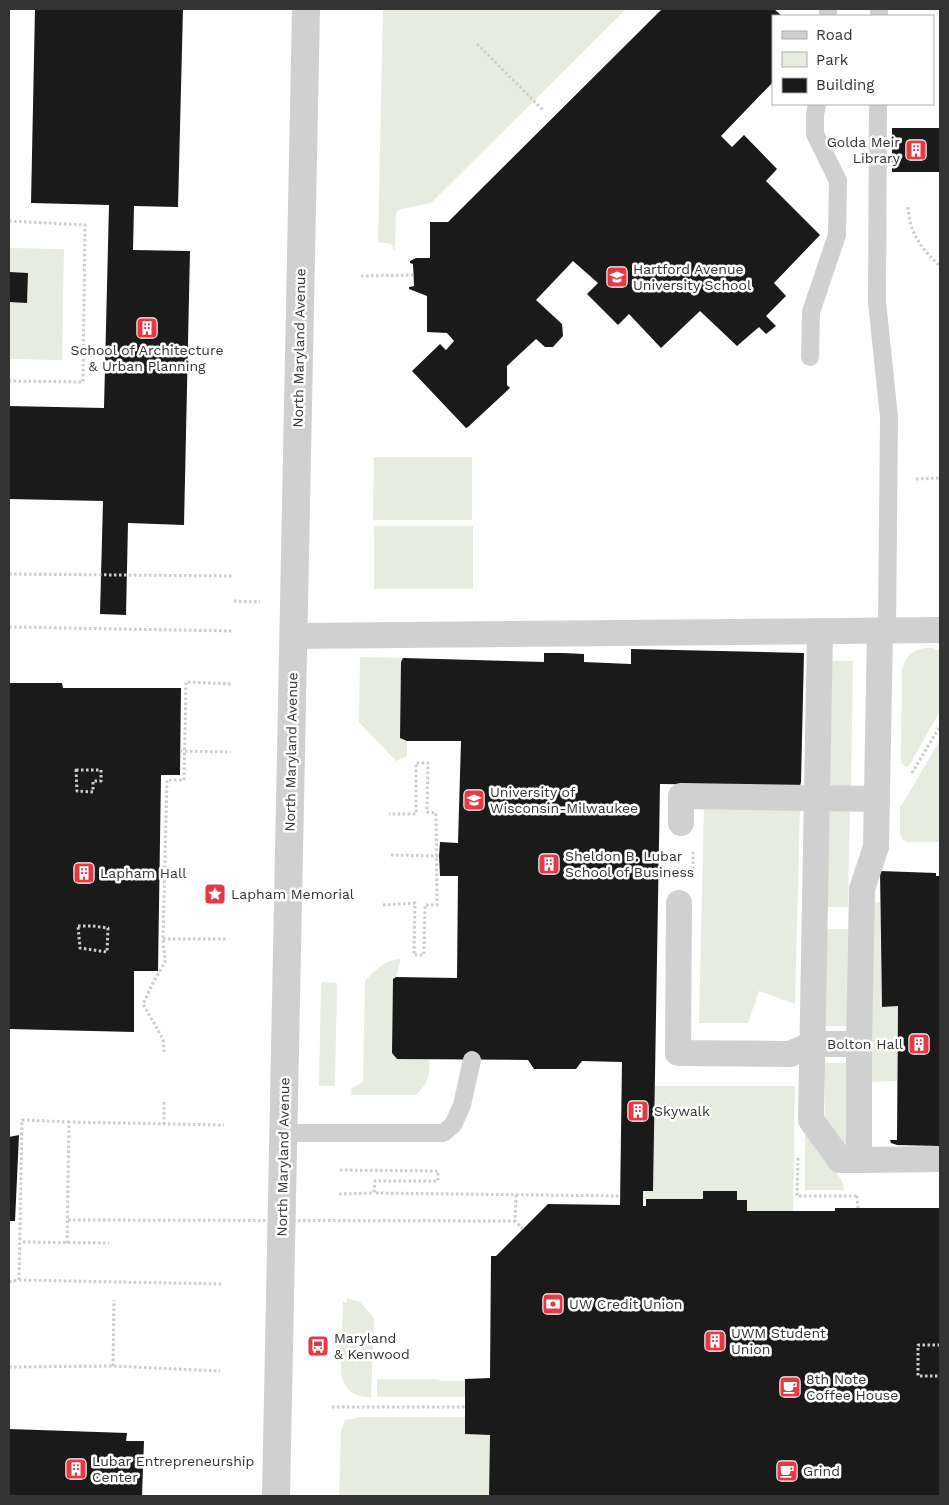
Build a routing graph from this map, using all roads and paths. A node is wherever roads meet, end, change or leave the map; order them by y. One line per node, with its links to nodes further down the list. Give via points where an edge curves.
1 (306, 9): 20 (street, North Maryland Avenue)
2 (477, 44): 5 (path)
3 (817, 105): 11 (lane, via 815,134 838,181 837,235 811,312)
4 (878, 105): 16 (lane, via 877,302 889,417)
5 (543, 110)
6 (908, 202): 8 (path, via 916,238)
7 (9, 222): 12 (path, via 86,225 83,382)
8 (940, 266)
9 (414, 275): 10 (path)
10 (361, 276)
11 (810, 357)
12 (9, 381)
13 (9, 574): 14 (path)
14 (234, 576)
15 (9, 627): 18 (path)
16 (884, 630): 17 (street); 19 (street); 26 (street)
17 (940, 630)
18 (233, 631)
19 (820, 632): 20 (street); 25 (street)
20 (293, 636): 44 (street, North Maryland Avenue)
21 (232, 684): 22 (path, via 186,682)
22 (182, 751): 23 (path); 34 (path, via 184,780 167,780)
23 (231, 752)
24 (76, 770): 24 (path, via 77,791 93,792 93,781 101,781 101,770)
25 (817, 798): 26 (street); 28 (street, via 681,796); 36 (street)
26 (877, 799): 37 (street, via 876,847 862,889)
27 (389, 814): 30 (path, via 416,814 416,763 428,763 427,812 436,813)
28 (681, 823): 31 (path, via 693,823 693,903)
29 (391, 855): 30 (path)
30 (437, 856): 32 (path, via 437,905 425,905 424,955 414,955 415,904)
31 (679, 903): 36 (street, via 678,1053 790,1054)
32 (383, 905)
33 (78, 926): 33 (path, via 108,928 107,952 80,948)
34 (163, 939): 35 (path); 38 (path, via 165,962 143,1004 163,1039)
35 (228, 939)
36 (813, 1044): 37 (street); 46 (street, via 811,1120 840,1160)
37 (859, 1044): 46 (street)
38 (164, 1052)
39 (472, 1060): 44 (lane, via 462,1105 453,1125 443,1133)
40 (164, 1102): 42 (path)
41 (69, 1122): 42 (path); 54 (path); 60 (path, via 22,1120)
42 (164, 1124): 43 (path)
43 (224, 1125)
44 (283, 1133): 71 (street, North Maryland Avenue)
45 (940, 1159): 46 (street)
46 (859, 1160)
47 (340, 1170): 48 (path, via 438,1171 438,1181 374,1181)
48 (374, 1193): 49 (path); 50 (path)
49 (339, 1194)
50 (516, 1195): 51 (path); 55 (path)
51 (621, 1196)
52 (857, 1196): 53 (path)
53 (858, 1208)
54 (68, 1220): 55 (path, bridge); 58 (path)
55 (515, 1221): 56 (path)
56 (523, 1229)
57 (23, 1242): 58 (path)
58 (67, 1243): 59 (path)
59 (109, 1243)
60 (19, 1280): 61 (path); 62 (path)
61 (9, 1282)
62 (221, 1284)
63 (114, 1300): 65 (path)
64 (940, 1345): 68 (path, via 918,1345 918,1376)
65 (113, 1366): 66 (path); 67 (path)
66 (9, 1368)
67 (220, 1371)
68 (940, 1376)
69 (332, 1407): 70 (path)
70 (465, 1407)
71 (276, 1496)

